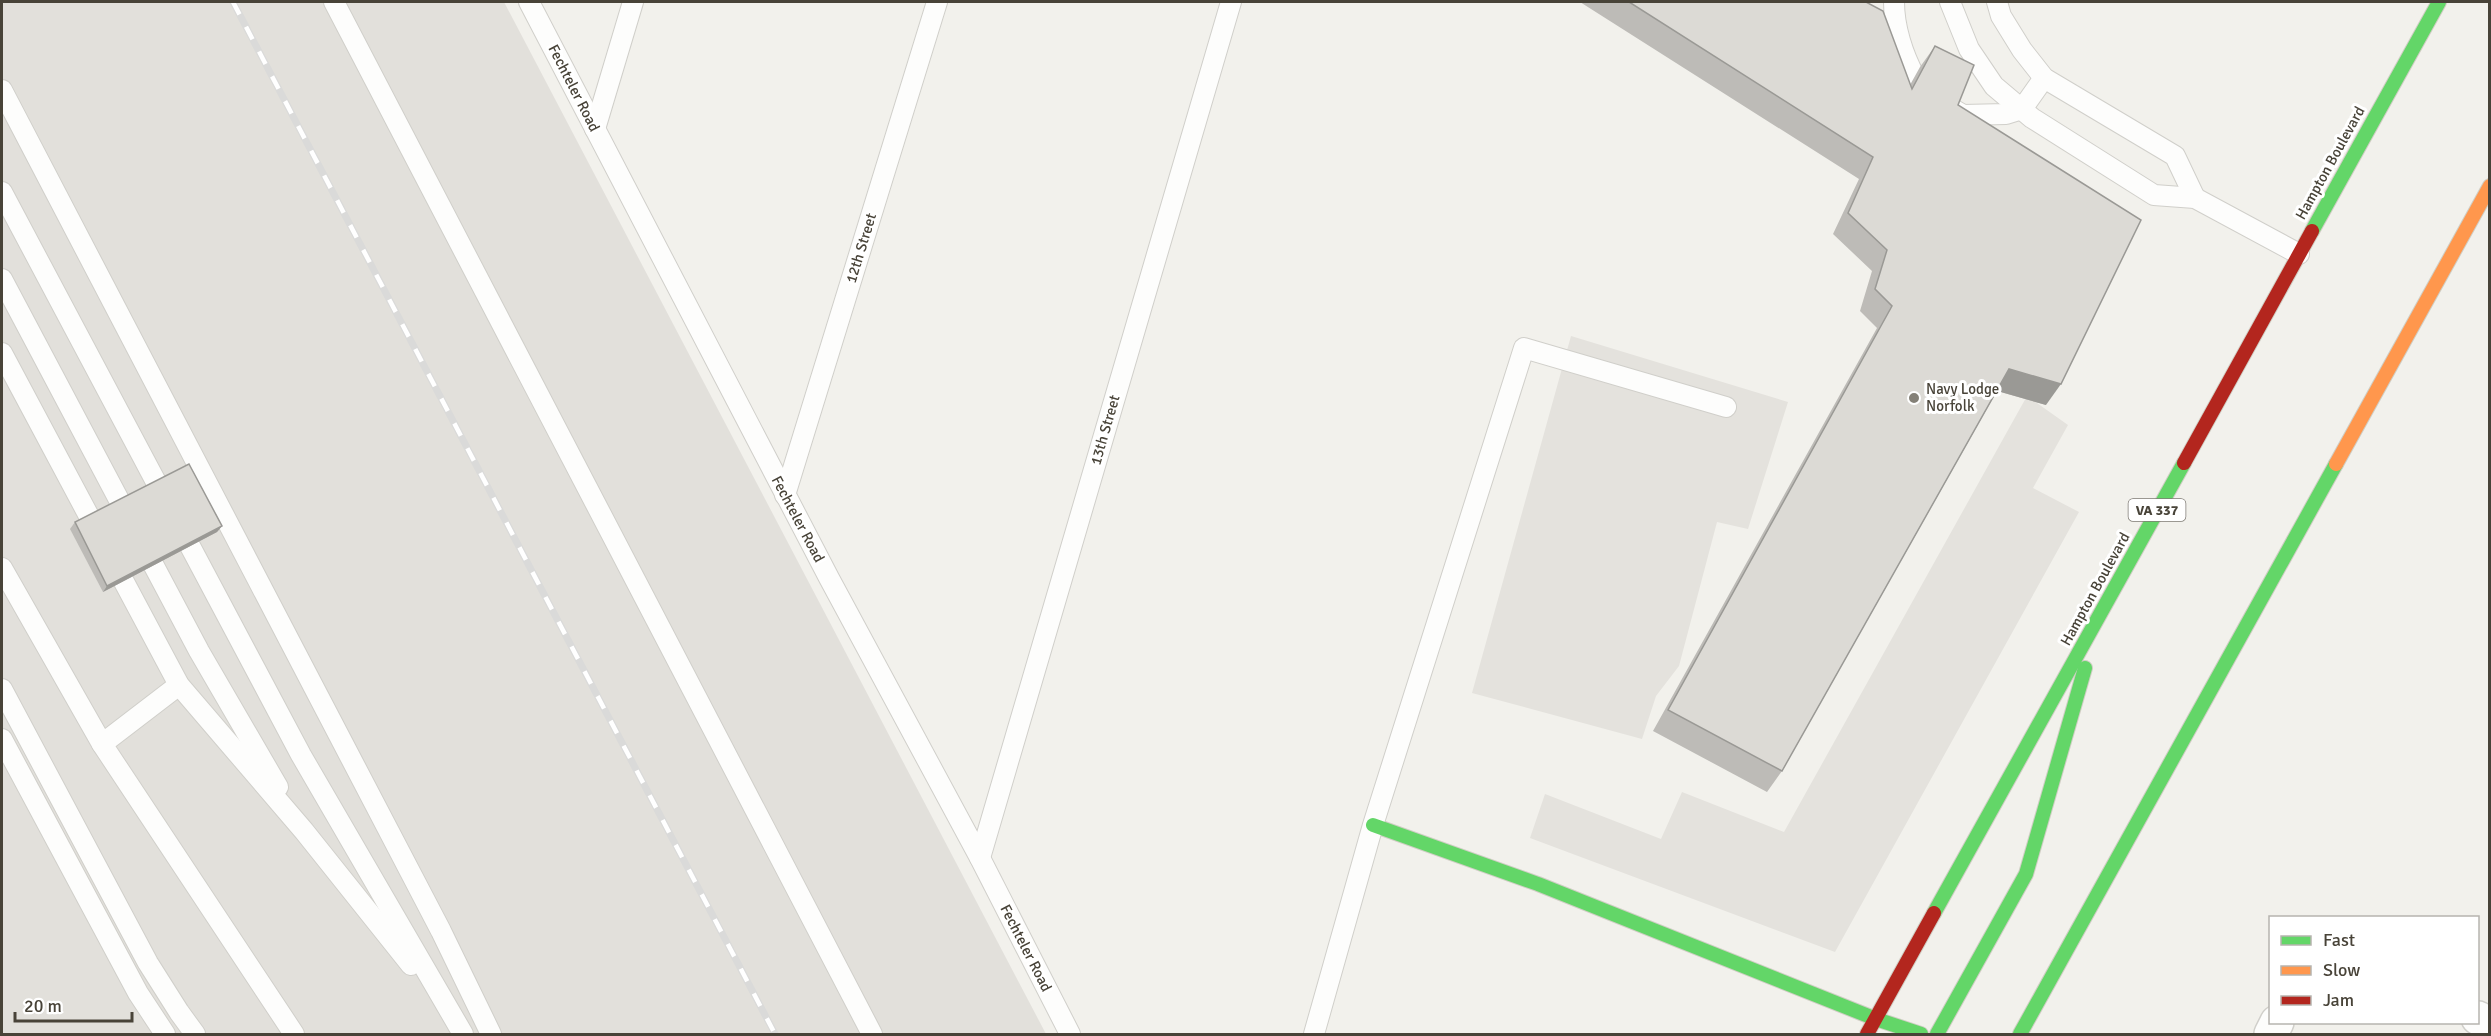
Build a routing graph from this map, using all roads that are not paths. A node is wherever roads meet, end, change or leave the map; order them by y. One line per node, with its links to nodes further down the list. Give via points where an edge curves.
1 (334, 2): 40 (lane)
2 (529, 2): 15 (lane, Fechteler Road)
3 (633, 2): 15 (lane)
4 (937, 2): 23 (lane, 12th Street)
5 (1231, 2): 32 (lane, 13th Street)
6 (1894, 2): 10 (lane, via 1907,63)
7 (1950, 2): 14 (lane, via 1969,49 1994,86)
8 (1997, 2): 11 (lane, via 2022,50)
9 (2439, 2): 19 (main road, Hampton Boulevard / VA 337)
10 (1915, 77)
11 (2044, 78): 14 (lane); 18 (lane, via 2175,156)
12 (2, 90): 39 (lane, via 436,921)
13 (1950, 108): 14 (lane, via 1964,115 2006,114)
14 (2022, 109): 18 (lane, via 2154,195)
15 (595, 129): 23 (lane, Fechteler Road)
16 (2490, 186): 45 (main road)
17 (2, 192): 33 (lane, via 301,755)
18 (2195, 198): 19 (lane)
19 (2299, 254): 25 (main road, Hampton Boulevard / VA 337)
20 (2, 279): 31 (lane, via 199,651)
21 (2, 353): 26 (lane)
22 (1726, 407): 30 (lane, via 1524,348)
23 (785, 495): 32 (lane, Fechteler Road)
24 (2, 568): 29 (lane)
25 (2101, 612): 34 (main road, Hampton Boulevard / VA 337); 44 (main road, via 2026,874)
26 (179, 685): 29 (lane); 31 (lane)
27 (2, 689): 36 (lane, via 148,963)
28 (2, 739): 35 (lane, via 138,993)
29 (102, 744): 37 (lane)
30 (1373, 825): 34 (main road, via 1538,884); 42 (lane)
31 (304, 831): 33 (lane)
32 (980, 858): 41 (lane, Fechteler Road)
33 (451, 1014): 38 (lane)
34 (1879, 1029): 43 (main road)
35 (165, 1035)
36 (195, 1035)
37 (294, 1035)
38 (463, 1035)
39 (491, 1035)
40 (872, 1035)
41 (1070, 1035)
42 (1314, 1035)
43 (1921, 1035)
44 (1937, 1035)
45 (2020, 1035)

